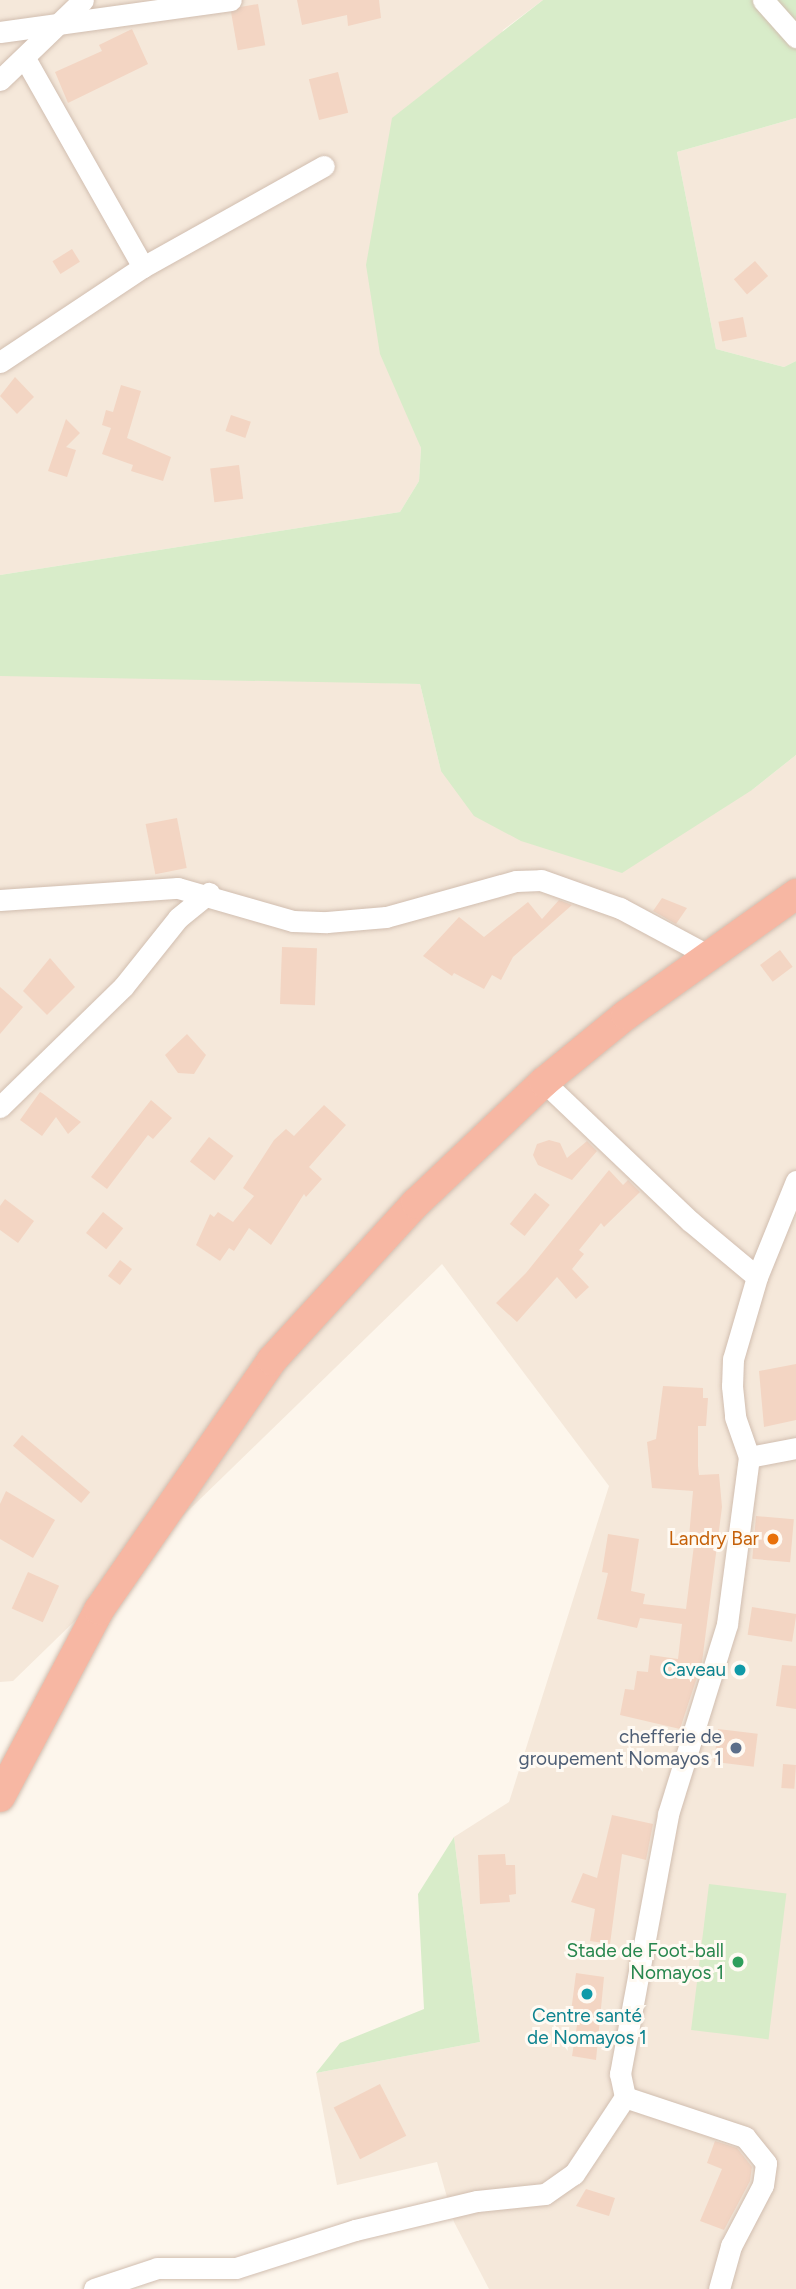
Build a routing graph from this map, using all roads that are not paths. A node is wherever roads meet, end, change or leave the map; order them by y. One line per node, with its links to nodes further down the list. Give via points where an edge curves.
1 (83, 0): 4 (street)
2 (763, 0): 6 (street)
3 (218, 1): 4 (street)
4 (55, 27): 5 (street); 7 (street)
5 (0, 32)
6 (796, 37)
7 (24, 57): 8 (street); 10 (street)
8 (0, 80)
9 (324, 166): 10 (street)
10 (143, 267): 11 (street)
11 (0, 362)
12 (209, 893): 14 (street, via 178,888); 15 (street, via 293,921 327,922 386,917 516,881 541,880 620,908); 17 (street, via 178,918 122,987)
13 (796, 894): 15 (highway)
14 (0, 900)
15 (709, 956): 16 (highway, via 588,1043)
16 (544, 1082): 19 (street, via 664,1197); 22 (highway, via 416,1203 272,1360 99,1610)
17 (0, 1107)
18 (796, 1181): 19 (street)
19 (757, 1277): 21 (street, via 733,1359 734,1417)
20 (796, 1448): 21 (street)
21 (749, 1457): 23 (street, via 727,1624 662,1840 620,2074)
22 (0, 1797)
23 (625, 2097): 24 (street, via 575,2174 545,2194 463,2204 355,2230 236,2267 157,2268); 25 (street, via 745,2137 760,2150 766,2163 763,2185 731,2246)
24 (94, 2289)
25 (719, 2289)

